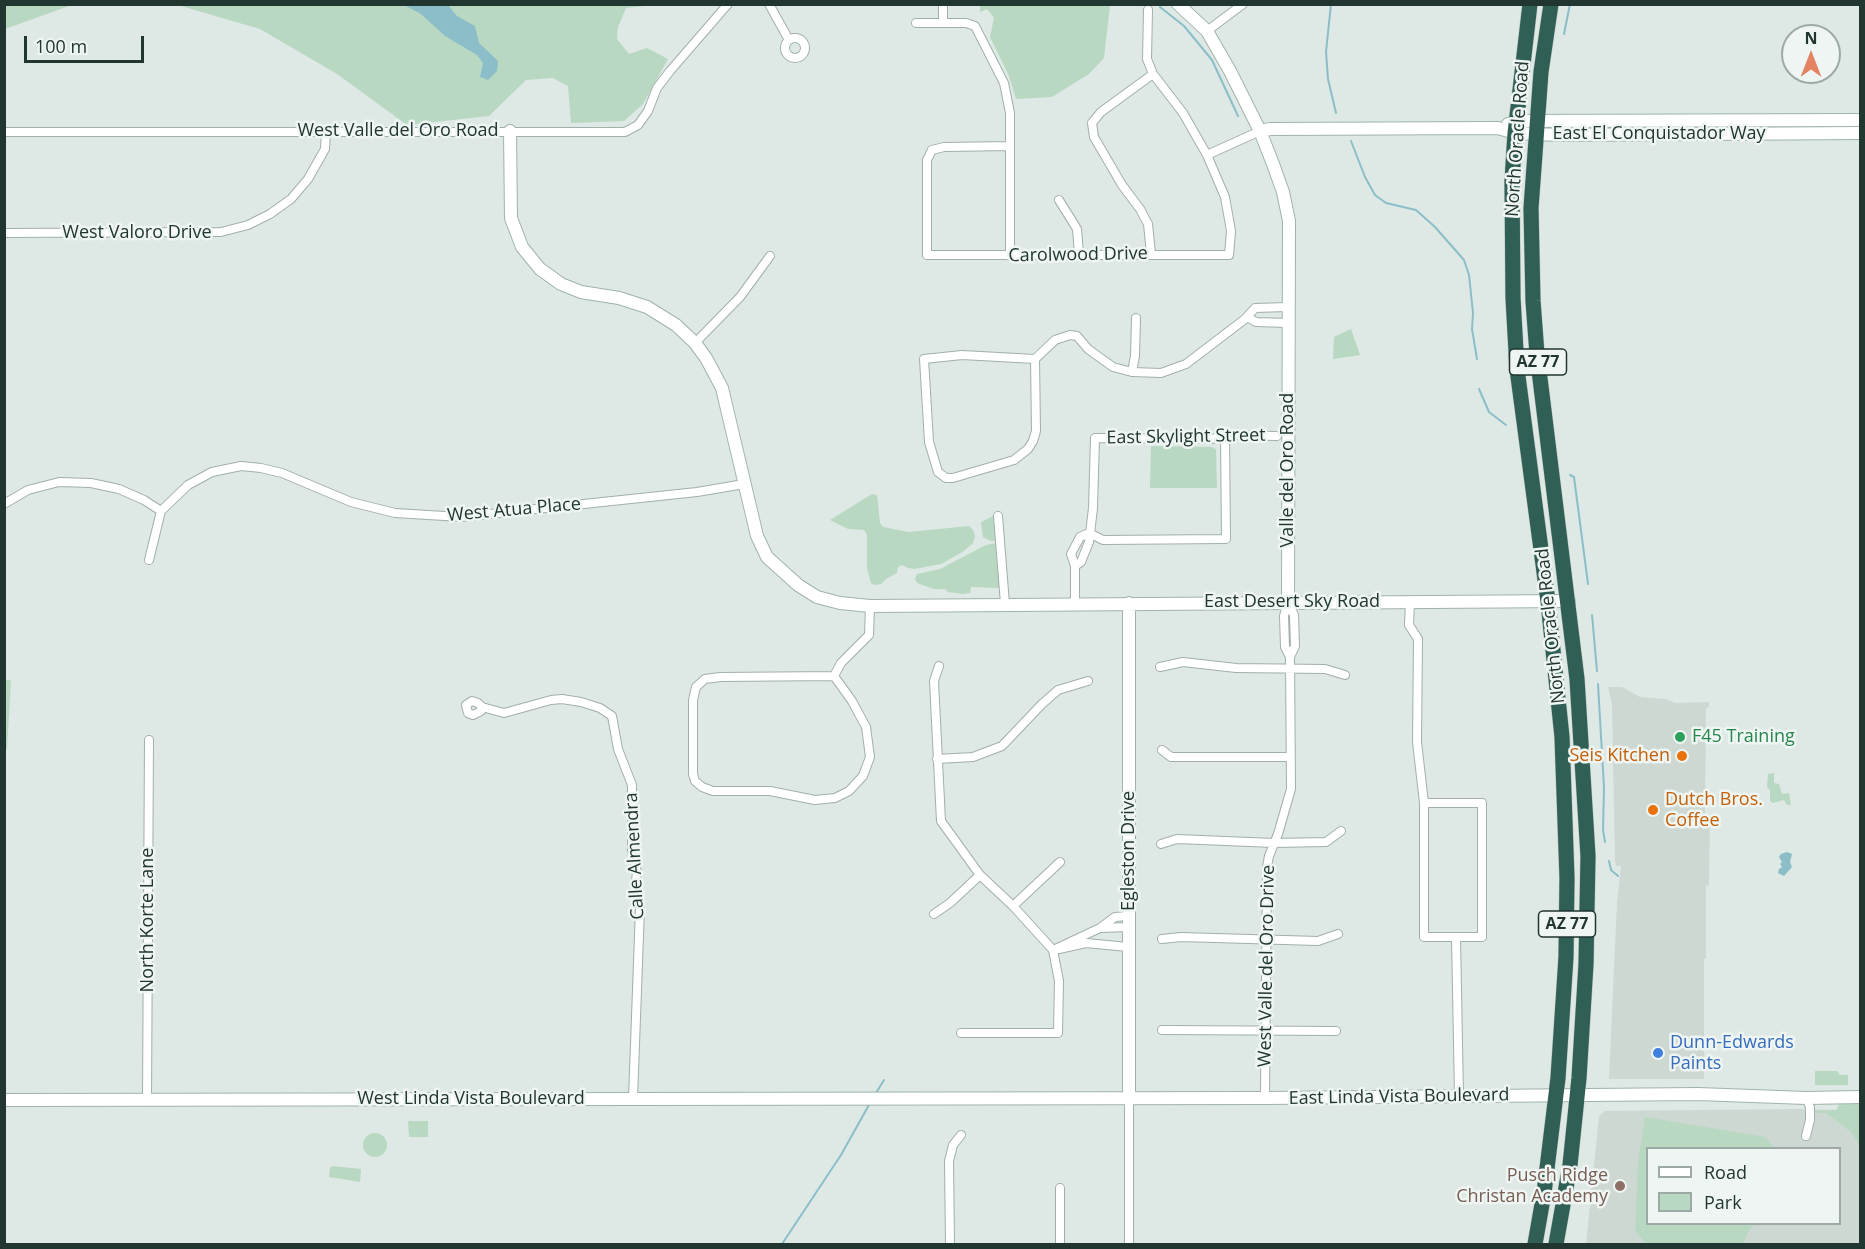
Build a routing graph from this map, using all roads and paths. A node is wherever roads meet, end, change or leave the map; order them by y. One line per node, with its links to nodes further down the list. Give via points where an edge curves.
1 (728, 4): 19 (street, West Valle del Oro Road, via 657,88 638,125 625,132)
2 (769, 4): 12 (street)
3 (943, 4): 10 (street)
4 (1178, 4): 11 (street)
5 (1243, 4): 11 (street)
6 (1530, 4): 16 (highway, North Oracle Road / AZ 77)
7 (1551, 4): 17 (highway, North Oracle Road / AZ 77)
8 (1148, 10): 13 (street, via 1146,46)
9 (916, 23): 10 (street)
10 (943, 23): 24 (street, via 975,24 980,32 1005,83)
11 (1208, 31): 20 (street)
12 (789, 40)
13 (1153, 74): 25 (street); 29 (street, via 1090,122 1094,137 1148,224)
14 (1649, 120): 15 (street, East El Conquistador Way); 17 (street, East El Conquistador Way); 23 (street)
15 (1860, 120)
16 (1515, 127): 17 (street, East El Conquistador Way); 20 (street, East El Conquistador Way); 50 (highway, North Oracle Road / AZ 77, via 1512,237 1517,369)
17 (1537, 127): 23 (street, East El Conquistador Way); 47 (highway, North Oracle Road / AZ 77, via 1531,208 1536,333)
18 (326, 131): 19 (street, West Valle del Oro Road); 21 (street, West Valle del Oro Road); 27 (street, West Valoro Drive, via 325,149 308,179 291,199 248,225 221,232)
19 (510, 131): 36 (street, East Desert Sky Road, via 512,218 522,247 534,264 572,289 619,298 658,313)
20 (1260, 131): 25 (street); 32 (street, via 1283,192 1289,221)
21 (4, 132)
22 (1860, 133): 23 (street, East El Conquistador Way)
23 (1650, 134)
24 (1010, 146): 31 (street); 31 (street, Carolwood Drive, via 931,148 927,160 927,255)
25 (1208, 155): 29 (street, Carolwood Drive, via 1225,197 1231,231 1229,255)
26 (1059, 200): 28 (street, via 1077,229)
27 (4, 234)
28 (1079, 254): 29 (street, Carolwood Drive); 31 (street, Carolwood Drive)
29 (1151, 254)
30 (770, 256): 36 (street, via 725,314)
31 (1011, 256)
32 (1288, 307): 33 (street, via 1255,308); 35 (street)
33 (1247, 317): 35 (street, via 1256,322); 38 (street, via 1186,364 1161,373)
34 (1136, 318): 38 (street)
35 (1288, 323): 48 (street, Valle del Oro Road)
36 (695, 343): 41 (street, East Desert Sky Road, via 722,388)
37 (1035, 359): 37 (street, via 962,355 924,359 929,442 941,476 953,478 1014,460 1028,449 1036,431); 38 (street, via 1055,340 1070,334 1104,362)
38 (1132, 372)
39 (1225, 435): 40 (street, East Skylight Street); 45 (street, East Skylight Street, via 1212,439 1095,438 1094,508); 45 (street, via 1226,539 1103,540)
40 (1276, 436)
41 (744, 484): 43 (street, West Atua Place, via 461,517 395,513 351,502 282,473 241,466 212,472 188,485); 54 (street, East Desert Sky Road, via 757,536 767,557 780,571 817,597)
42 (4, 504): 43 (street, via 27,490 59,482 91,483 119,489)
43 (161, 511): 46 (street)
44 (998, 516): 53 (street)
45 (1089, 533): 51 (street, via 1080,537 1071,554 1075,566)
46 (149, 560)
47 (1569, 601): 50 (street, East Desert Sky Road); 71 (highway, North Oracle Road / AZ 77)
48 (1288, 602): 49 (street, East Desert Sky Road); 52 (street, East Desert Sky Road); 57 (street, West Valle del Oro Drive, via 1294,615)
49 (1410, 602): 50 (street, East Desert Sky Road); 67 (street, via 1409,626 1418,639 1417,742)
50 (1548, 602): 66 (highway, North Oracle Road / AZ 77)
51 (1075, 603): 52 (street, East Desert Sky Road); 53 (street, East Desert Sky Road)
52 (1130, 603): 76 (street, Egleston Drive)
53 (1010, 604): 54 (street, East Desert Sky Road)
54 (870, 606): 59 (street, via 869,635 841,663)
55 (939, 666): 65 (street, via 934,681)
56 (1160, 667): 57 (street, via 1183,662)
57 (1290, 669): 58 (street, via 1325,669); 64 (street, West Valle del Oro Drive)
58 (1345, 675)
59 (834, 676): 59 (street, via 705,679 696,687 693,700 696,781 713,790 770,790 815,800 849,791 863,776 870,757 866,727)
60 (1088, 681): 65 (street, via 1058,690 1002,746 973,757)
61 (482, 708): 96 (street, Calle Almendra, via 504,713 562,699 600,708 612,716 618,749 632,785 632,851 640,908)
62 (149, 740): 99 (street, North Korte Lane)
63 (1162, 750): 64 (street, via 1171,757)
64 (1290, 757): 69 (street, West Valle del Oro Drive, via 1290,796)
65 (937, 759): 73 (street, via 941,821)
66 (1563, 771): 71 (highway, via 1573,781 1576,848); 90 (highway, North Oracle Road / AZ 77, via 1566,957)
67 (1424, 803): 79 (street, via 1424,937); 79 (street, via 1482,803 1482,937)
68 (1341, 831): 69 (street, via 1326,842)
69 (1274, 843): 70 (street, via 1177,839); 81 (street, West Valle del Oro Drive, via 1268,867)
70 (1161, 844)
71 (1588, 856): 91 (highway, North Oracle Road / AZ 77)
72 (1060, 862): 74 (street)
73 (980, 875): 74 (street); 75 (street)
74 (1013, 906): 84 (street)
75 (934, 914)
76 (1128, 922): 77 (street); 83 (street, Egleston Drive)
77 (1100, 928): 82 (street); 84 (street)
78 (1338, 934): 81 (street, via 1318,940)
79 (1456, 937): 89 (street)
80 (1162, 939): 81 (street)
81 (1267, 940): 86 (street, West Valle del Oro Drive)
82 (1107, 945): 83 (street); 84 (street, via 1086,943)
83 (1128, 947): 97 (street, Egleston Drive)
84 (1053, 950): 88 (street, via 1059,981 1058,1032)
85 (1162, 1030): 86 (street)
86 (1266, 1031): 87 (street); 94 (street, West Valle del Oro Drive)
87 (1336, 1031)
88 (961, 1033)
89 (1459, 1096): 90 (street, East Linda Vista Boulevard); 94 (street, East Linda Vista Boulevard)
90 (1556, 1096): 91 (street, East Linda Vista Boulevard); 106 (highway, North Oracle Road / AZ 77)
91 (1578, 1096): 95 (street, East Linda Vista Boulevard, via 1698,1094); 107 (highway, North Oracle Road / AZ 77)
92 (1860, 1097): 95 (street, East Linda Vista Boulevard)
93 (938, 1098): 96 (street, West Linda Vista Boulevard); 97 (street, East Linda Vista Boulevard)
94 (1265, 1098): 97 (street, East Linda Vista Boulevard)
95 (1806, 1098): 101 (street, via 1810,1126)
96 (633, 1099): 99 (street, West Linda Vista Boulevard)
97 (1129, 1099): 105 (street)
98 (4, 1100): 99 (street, West Linda Vista Boulevard)
99 (147, 1100)
100 (961, 1135): 103 (street, via 953,1145 949,1161)
101 (1806, 1136)
102 (1060, 1188): 104 (street)
103 (950, 1245)
104 (1060, 1245)
105 (1129, 1245)
106 (1535, 1245)
107 (1556, 1245)

